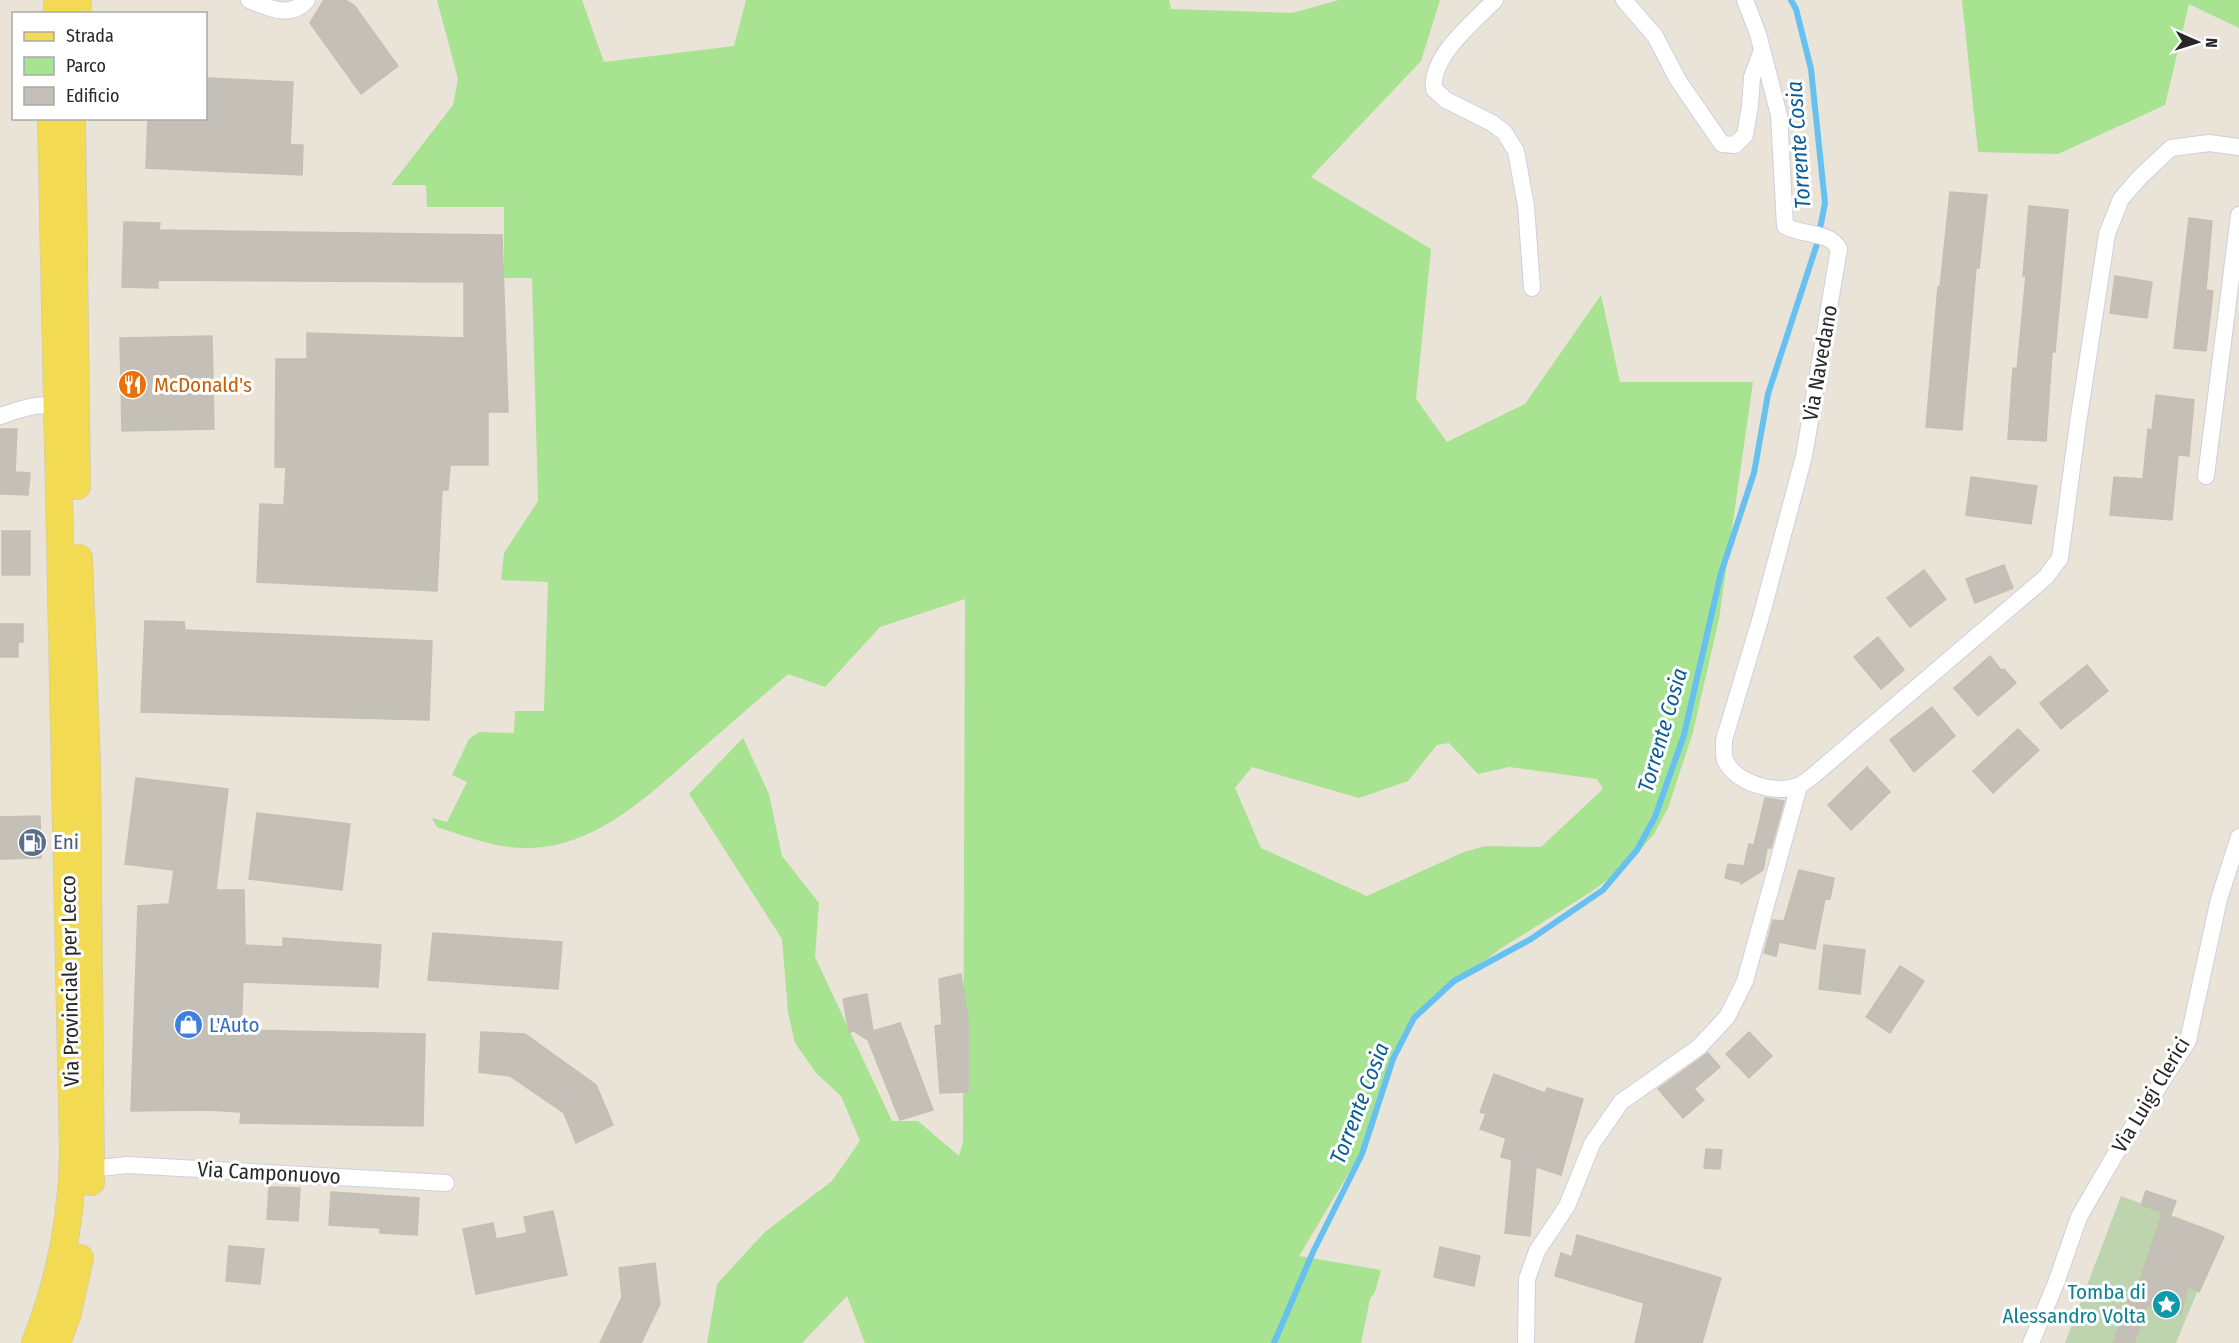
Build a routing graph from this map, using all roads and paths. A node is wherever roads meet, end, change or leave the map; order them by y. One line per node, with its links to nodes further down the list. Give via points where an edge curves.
1 (249, 0): 2 (street, via 287,11 301,8)
2 (307, 0)
3 (1495, 0): 12 (street, via 1438,64 1434,89 1446,100 1504,132 1516,151 1526,206)
4 (1624, 0): 6 (street, via 1656,36 1678,80 1722,144 1735,145 1745,135 1752,77)
5 (1745, 0): 6 (street, Via Navedano)
6 (1762, 50): 21 (street, Via Navedano, via 1779,115 1785,226 1830,238 1839,249 1804,456 1724,740 1725,759 1736,773 1752,783 1786,789)
7 (51, 120): 11 (main road, Via Provinciale per Lecco)
8 (72, 120): 13 (main road, Via Provinciale per Lecco)
9 (2239, 147): 21 (street, via 2209,143 2171,148 2121,199 2107,234 2060,558 2046,578)
10 (2239, 215): 17 (street)
11 (53, 257): 13 (street, Via Provinciale per Lecco, via 63,262 64,287); 14 (main road, Via Provinciale per Lecco)
12 (1532, 288)
13 (73, 293): 16 (main road, Via Provinciale per Lecco)
14 (56, 406): 15 (street, via 32,407); 16 (main road, Via Provinciale per Lecco)
15 (0, 416)
16 (66, 432): 18 (main road, Via Provinciale per Lecco); 19 (main road, Via Provinciale per Lecco, via 76,463)
17 (2206, 476)
18 (60, 554): 19 (street, via 69,563 70,585); 20 (main road, Via Provinciale per Lecco, via 63,704)
19 (80, 593): 20 (main road, Via Provinciale per Lecco)
20 (76, 766): 22 (main road, Via Provinciale per Lecco)
21 (1799, 786): 30 (street, via 1763,918 1727,1017 1699,1047 1621,1102 1592,1144 1567,1206 1537,1251 1527,1279)
22 (77, 815): 24 (main road, Via Provinciale per Lecco); 25 (main road, Via Provinciale per Lecco, via 88,866)
23 (2239, 837): 31 (street, Via Luigi Clerici, via 2219,899 2188,1041 2115,1153 2079,1217)
24 (72, 1094): 25 (street, via 81,1105 82,1161); 27 (main road, Via Provinciale per Lecco, via 73,1164 68,1224)
25 (91, 1169): 26 (street, Via Camponuovo, via 128,1165); 29 (main road, Via Provinciale per Lecco, via 87,1227)
26 (446, 1183)
27 (44, 1327): 28 (street)
28 (22, 1343)
29 (57, 1343)
30 (1526, 1343)
31 (2031, 1343)

